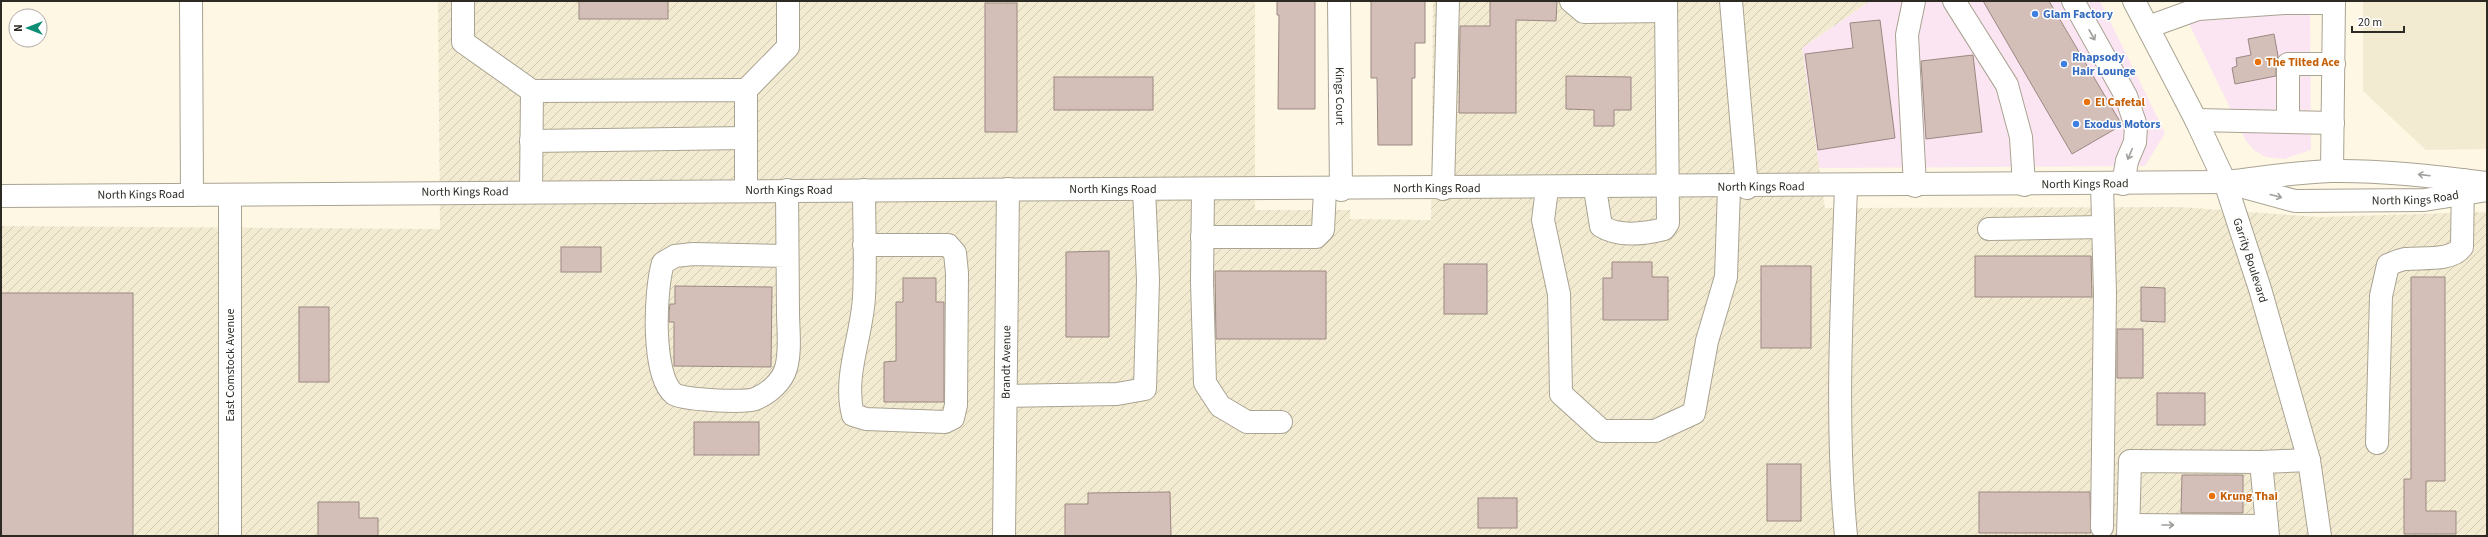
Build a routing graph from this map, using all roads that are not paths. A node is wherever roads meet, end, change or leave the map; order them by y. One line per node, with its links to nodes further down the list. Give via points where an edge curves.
1 (191, 1): 45 (street)
2 (463, 1): 17 (street, via 463,42)
3 (788, 1): 16 (street, via 788,47)
4 (1339, 1): 42 (street, Kings Court)
5 (1448, 1): 37 (street)
6 (1571, 1): 13 (street, via 1584,12)
7 (1731, 1): 33 (street)
8 (1914, 1): 28 (street, via 1907,35)
9 (1954, 1): 27 (street, via 2007,85 2021,137)
10 (2073, 1): 26 (street, one-way to 26, via 2126,96 2136,126 2135,142 2127,161)
11 (2134, 1): 14 (street, Garrity Boulevard)
12 (2334, 2): 14 (street, via 2284,2 2198,9); 15 (street)
13 (1666, 6): 32 (street)
14 (2148, 27): 18 (street, Garrity Boulevard)
15 (2334, 64): 19 (street, via 2288,64); 20 (street)
16 (746, 90): 17 (street); 21 (street)
17 (532, 91): 22 (street)
18 (2196, 120): 19 (street); 24 (street, Garrity Boulevard)
19 (2288, 122): 20 (street)
20 (2333, 123): 23 (street)
21 (746, 138): 22 (street); 39 (street)
22 (532, 141): 44 (street)
23 (2332, 171): 24 (street, North Kings Road); 30 (street, North Kings Road, one-way to 23, via 2418,174)
24 (2225, 182): 26 (street, North Kings Road); 30 (street, North Kings Road, one-way to 30, via 2295,201 2424,200); 56 (street, Garrity Boulevard, via 2260,289)
25 (2487, 183): 30 (street, North Kings Road)
26 (2112, 184): 27 (street, North Kings Road); 48 (street)
27 (2024, 185): 28 (street, North Kings Road)
28 (1915, 186): 29 (street, North Kings Road)
29 (1846, 187): 33 (street, North Kings Road); 63 (street, via 1841,462)
30 (2462, 187): 43 (street, North Kings Road); 55 (street, via 2462,247 2458,252 2446,256 2404,259 2388,265 2381,296)
31 (1595, 188): 32 (street, North Kings Road); 32 (street, via 1601,226 1610,232 1649,233 1664,229 1668,222); 38 (street, North Kings Road)
32 (1668, 188): 33 (street, North Kings Road)
33 (1738, 188): 38 (street, via 1726,277 1707,341 1694,413 1655,431 1602,431 1561,394 1559,294 1544,220)
34 (1008, 189): 35 (street, North Kings Road); 41 (street, North Kings Road); 53 (street, Brandt Avenue)
35 (1144, 189): 36 (street, North Kings Road); 53 (street, via 1148,280 1145,389 1117,394)
36 (1203, 189): 42 (street, North Kings Road); 50 (street)
37 (1443, 189): 38 (street, North Kings Road); 42 (street, North Kings Road)
38 (1547, 189)
39 (746, 190): 40 (street, North Kings Road); 44 (street, North Kings Road)
40 (787, 190): 41 (street, North Kings Road); 52 (street)
41 (864, 190): 51 (street)
42 (1333, 190): 50 (street, Kings Court, via 1323,230 1316,237)
43 (2487, 190)
44 (531, 192): 46 (street, North Kings Road)
45 (192, 195): 46 (street, North Kings Road); 47 (street, North Kings Road)
46 (230, 195): 61 (street, East Comstock Avenue)
47 (1, 196)
48 (2103, 227): 49 (street); 58 (street, via 2105,294)
49 (1989, 229)
50 (1202, 237): 54 (street, via 1205,383 1220,406 1246,422)
51 (864, 245): 51 (street, via 864,298 854,356 850,402 853,416 866,419 945,422 953,418 956,405 955,253 948,244)
52 (787, 256): 52 (street, via 788,353 786,369 779,382 754,400 688,400 674,394 662,373 657,351 659,277 663,263 675,256 693,254)
53 (1006, 396): 62 (street, Brandt Avenue)
54 (1281, 422)
55 (2376, 442)
56 (2309, 460): 57 (street); 64 (street, Garrity Boulevard)
57 (2261, 462): 59 (street, via 2130,461); 60 (street)
58 (2102, 527)
59 (2129, 530): 60 (street, one-way to 60)
60 (2268, 531)
61 (230, 536)
62 (1004, 536)
63 (1846, 536)
64 (2320, 536)

